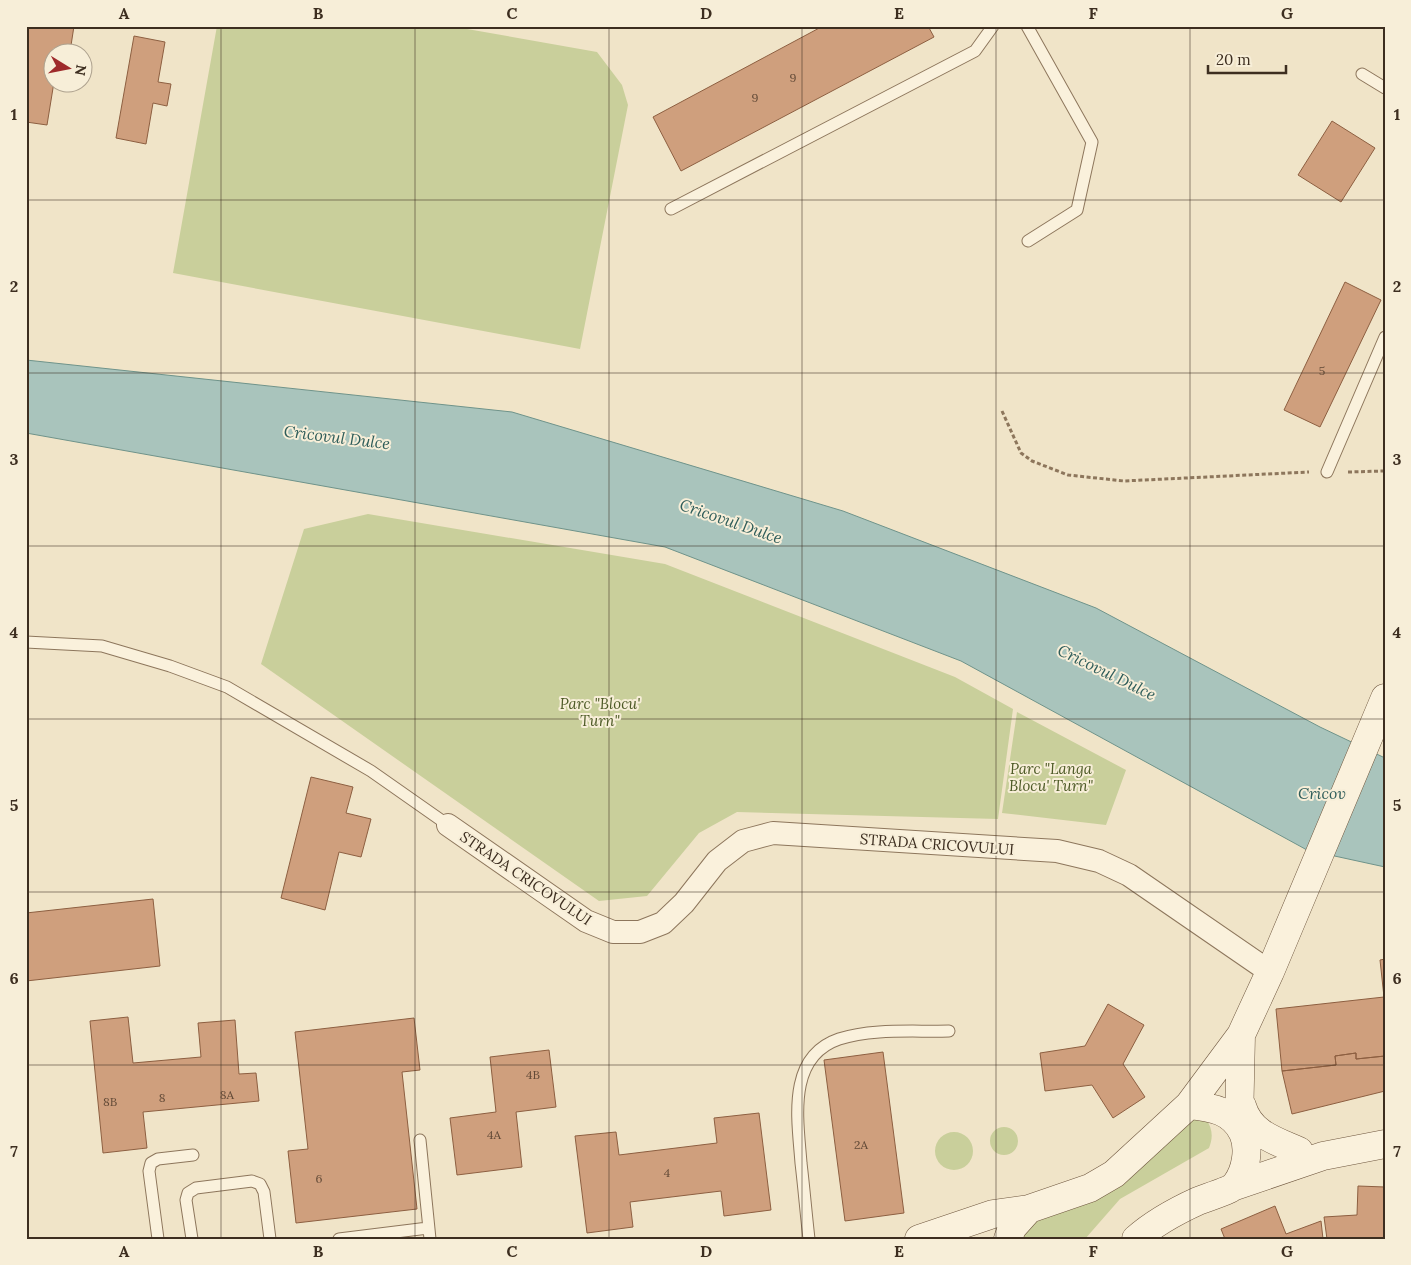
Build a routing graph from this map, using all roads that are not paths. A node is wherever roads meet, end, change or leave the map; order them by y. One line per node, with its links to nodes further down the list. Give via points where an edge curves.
1 (993, 26): 5 (lane, via 975,50)
2 (1027, 26): 6 (lane, via 1092,142 1077,210)
3 (1362, 74): 4 (lane)
4 (1385, 88)
5 (671, 209)
6 (1028, 241)
7 (1385, 337): 8 (lane)
8 (1327, 472)
9 (26, 642): 11 (lane, STRADA CRICOVULUI, via 102,646 227,687 371,770)
10 (1385, 698): 12 (main road)
11 (448, 825): 12 (street, STRADA CRICOVULUI, via 586,922 613,932 640,932 663,923 718,861 743,841 758,835 773,833 1057,852 1099,861 1129,875)
12 (1270, 972): 14 (main road)
13 (949, 1031): 29 (lane, via 860,1034 837,1040 818,1052 806,1067 796,1109)
14 (1241, 1034): 15 (main road); 16 (main road)
15 (1240, 1097): 17 (main road); 20 (main road, via 1248,1121 1257,1131)
16 (1189, 1105): 17 (main road, via 1210,1106 1226,1113); 23 (main road, via 1114,1174 1090,1188)
17 (1242, 1132): 20 (main road); 22 (main road, via 1243,1170)
18 (420, 1140): 24 (lane)
19 (1385, 1144): 20 (main road)
20 (1311, 1154): 22 (main road)
21 (194, 1155): 25 (lane, via 158,1159 151,1163 149,1171)
22 (1235, 1186): 32 (main road, via 1170,1215)
23 (1029, 1209): 30 (main road, via 993,1214); 31 (main road, via 1012,1228)
24 (429, 1234): 28 (lane)
25 (158, 1239)
26 (192, 1239): 27 (lane, via 186,1200 188,1193 196,1188 252,1181 260,1184 264,1192)
27 (270, 1239)
28 (339, 1239)
29 (809, 1239)
30 (919, 1239)
31 (1008, 1239)
32 (1136, 1239)

